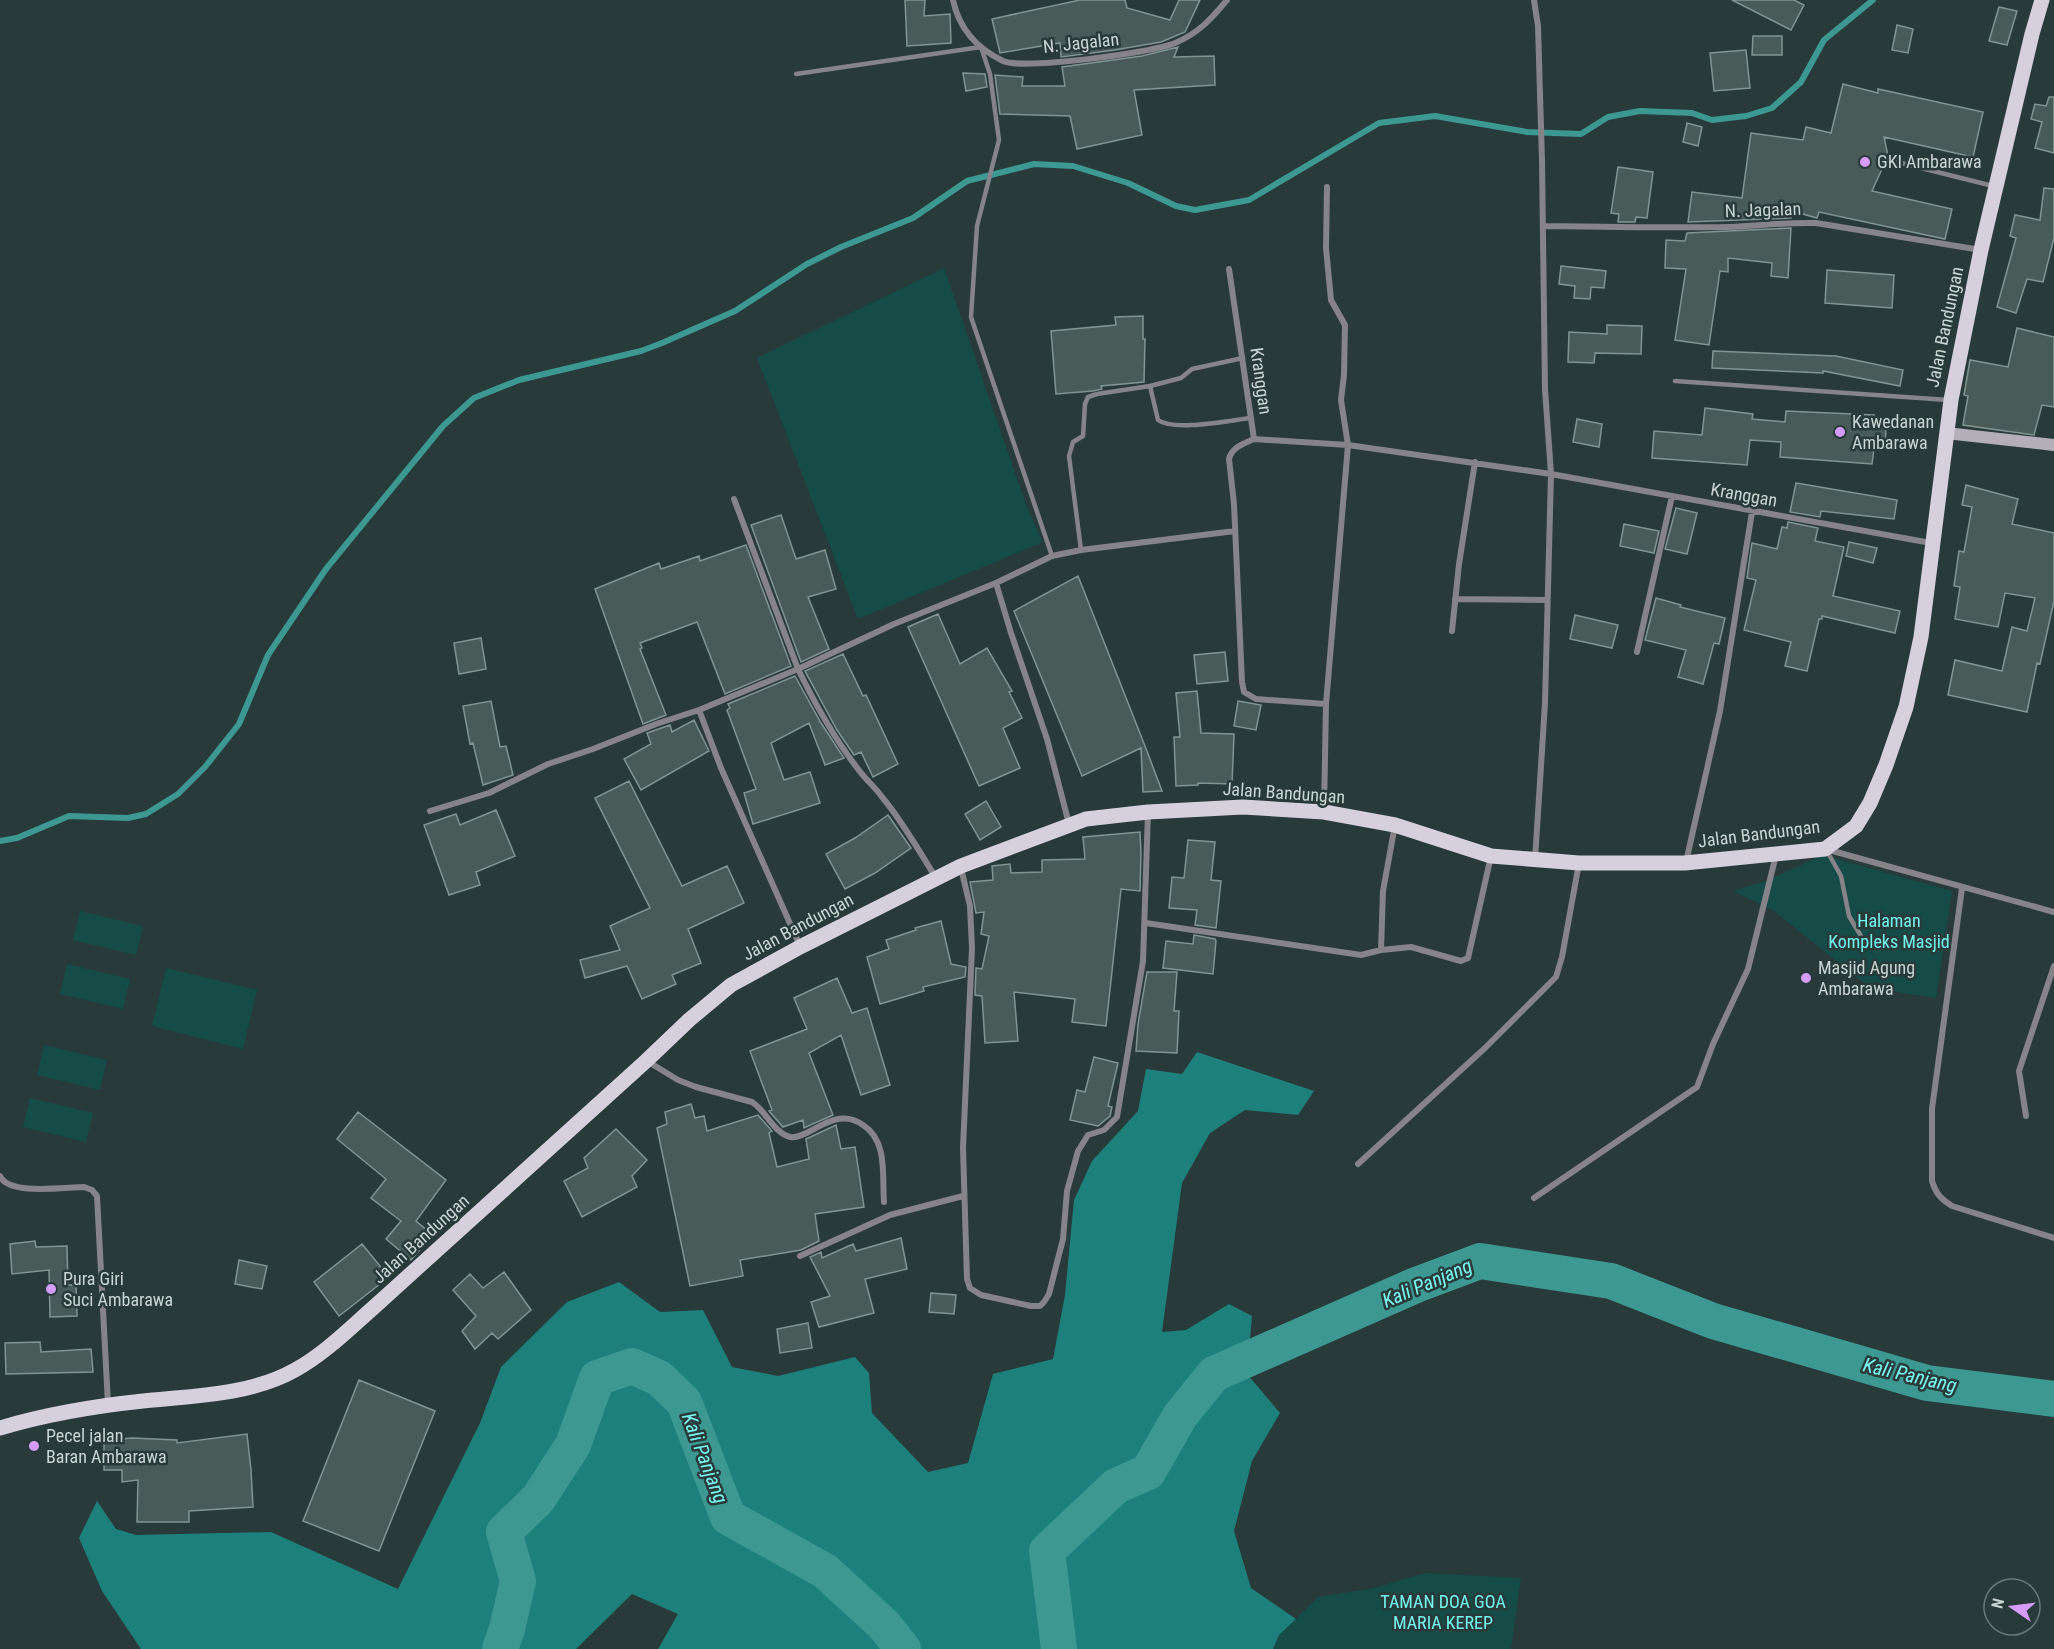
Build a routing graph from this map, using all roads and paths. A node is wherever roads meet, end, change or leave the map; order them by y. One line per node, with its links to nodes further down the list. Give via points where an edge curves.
1 (953, 0): 5 (street, N. Jagalan, via 959,24)
2 (1227, 0): 5 (street, N. Jagalan, via 1202,29 1174,44 1129,53 1046,63 1005,62)
3 (1534, 0): 10 (street)
4 (2042, 0): 9 (main road, Jalan Bandungan)
5 (981, 47): 6 (lane); 30 (lane, via 990,74 999,140 977,226 970,317)
6 (796, 74)
7 (1889, 160): 9 (lane)
8 (1327, 187): 20 (street, via 1326,248 1331,300 1345,325 1341,400)
9 (1996, 187): 11 (main road, Jalan Bandungan)
10 (1544, 226): 11 (street, N. Jagalan, via 1816,223); 23 (street, via 1545,389)
11 (1981, 250): 16 (main road, Jalan Bandungan)
12 (1229, 269): 13 (street, Kranggan)
13 (1243, 358): 15 (lane, via 1192,369 1181,378); 17 (street, Kranggan)
14 (1675, 381): 16 (lane)
15 (1150, 386): 17 (lane, via 1158,420 1164,424); 29 (lane, via 1088,397 1083,436 1073,442 1069,456)
16 (1951, 400): 18 (main road, Jalan Bandungan)
17 (1251, 418): 19 (street, Kranggan)
18 (1947, 433): 21 (main road); 28 (main road, Jalan Bandungan)
19 (1254, 439): 20 (street, Kranggan); 27 (street, via 1237,447 1229,459)
20 (1348, 445): 22 (street, Kranggan); 37 (street)
21 (2054, 445)
22 (1475, 462): 23 (street, Kranggan); 32 (street)
23 (1551, 474): 24 (street, Kranggan); 33 (street)
24 (1672, 496): 26 (street, Kranggan); 35 (street)
25 (734, 499): 36 (street)
26 (1752, 512): 28 (street, Kranggan); 48 (street, via 1720,711)
27 (1235, 531): 29 (street); 37 (street, via 1244,692 1256,699)
28 (1932, 543): 44 (main road, Jalan Bandungan, via 1921,637 1906,707 1886,765 1856,826)
29 (1081, 550): 30 (street)
30 (1052, 556): 31 (street)
31 (996, 583): 36 (street, via 894,624); 42 (street, via 1047,739)
32 (1455, 599): 33 (street); 34 (street)
33 (1547, 600): 47 (street, via 1548,645)
34 (1452, 631)
35 (1637, 652)
36 (798, 669): 38 (street); 51 (street, via 847,753 901,823)
37 (1326, 704): 41 (street)
38 (699, 710): 39 (street, via 548,764 489,793); 56 (street)
39 (430, 811)
40 (1148, 812): 41 (main road, Jalan Bandungan, via 1243,807); 42 (main road, Jalan Bandungan); 54 (street)
41 (1324, 812): 43 (main road, Jalan Bandungan)
42 (1069, 824): 50 (main road, Jalan Bandungan)
43 (1395, 825): 46 (main road, Jalan Bandungan); 57 (street, via 1383,891)
44 (1825, 849): 45 (main road, Jalan Bandungan); 52 (street); 55 (lane, via 1841,876 1849,916)
45 (1776, 854): 48 (main road, Jalan Bandungan); 64 (street, via 1748,969 1697,1087)
46 (1491, 856): 47 (main road, Jalan Bandungan); 57 (street, via 1468,958 1461,961 1411,947)
47 (1535, 860): 49 (main road, Jalan Bandungan)
48 (1685, 862): 49 (main road, Jalan Bandungan)
49 (1579, 863): 61 (street, via 1556,977)
50 (961, 866): 51 (main road, Jalan Bandungan); 63 (street, via 970,906 972,948)
51 (936, 879): 56 (main road, Jalan Bandungan)
52 (1962, 888): 53 (street); 66 (street, via 1932,1110 1932,1181 1940,1199 1952,1206)
53 (2054, 912)
54 (1146, 923): 57 (street, via 1361,955); 63 (street, via 1117,1118 1104,1130 1088,1135 1078,1151 1066,1191 1063,1239 1049,1294 1040,1305 981,1295 970,1288)
55 (1862, 936)
56 (800, 947): 59 (main road, Jalan Bandungan, via 731,986)
57 (1381, 950)
58 (2054, 966): 60 (street, via 2019,1071)
59 (646, 1061): 65 (street, via 696,1087 752,1102 788,1136 797,1137 833,1120 857,1120 878,1139); 68 (main road, Jalan Bandungan, via 342,1336 293,1371 244,1388)
60 (2026, 1116)
61 (1358, 1164)
62 (0, 1176): 68 (street, via 17,1189 84,1187 97,1196)
63 (963, 1196): 67 (street, via 890,1215)
64 (1534, 1198)
65 (884, 1202)
66 (2054, 1238)
67 (800, 1256)
68 (108, 1405): 69 (main road, Jalan Bandungan)
69 (0, 1428)

